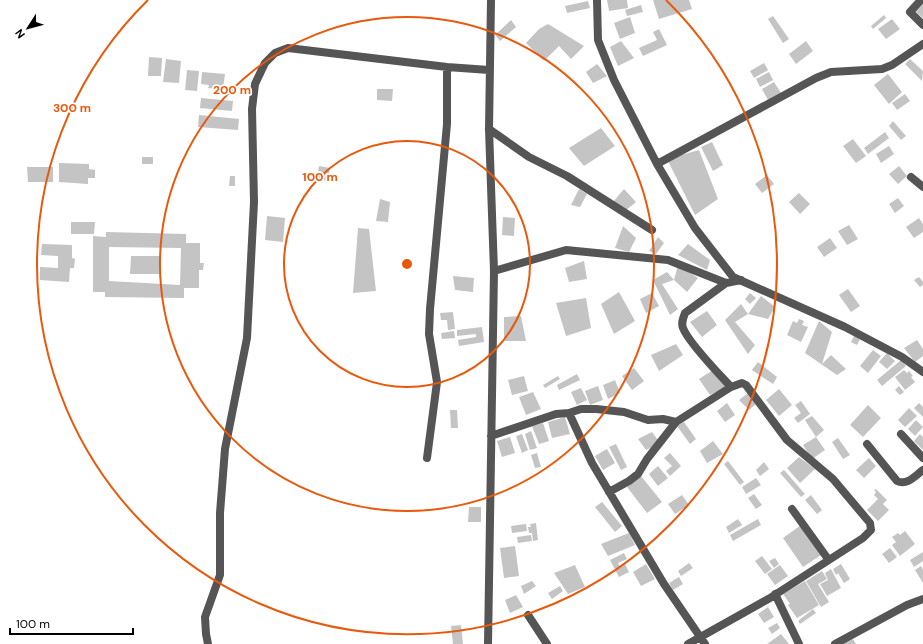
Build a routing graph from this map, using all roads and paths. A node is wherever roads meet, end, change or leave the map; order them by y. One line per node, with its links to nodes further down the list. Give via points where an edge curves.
1 (491, 0): 7 (street)
2 (597, 0): 9 (street, via 598,40 614,80)
3 (921, 0): 4 (street, via 910,12)
4 (923, 25)
5 (923, 44): 9 (street, via 892,65 831,72 816,78)
6 (447, 67): 7 (street); 23 (street, via 447,124 430,309 430,334 437,382); 33 (street, via 288,48 275,54 265,63 255,84 252,109 254,202 247,338 225,449 220,513 220,575 205,617)
7 (489, 70): 8 (street)
8 (489, 129): 12 (street, via 529,157 567,176); 13 (street)
9 (657, 164): 14 (street, via 695,228 733,277)
10 (911, 177): 11 (street)
11 (923, 187)
12 (652, 230)
13 (494, 271): 15 (street, via 566,250 668,260); 21 (street)
14 (740, 280): 15 (street); 16 (street, via 845,327 902,357)
15 (726, 283): 17 (street, via 685,313 682,320 688,337)
16 (923, 372)
17 (730, 387): 19 (street); 28 (street, via 737,383 746,385 787,440 833,479 870,523 871,530 868,534)
18 (569, 413): 19 (street, via 581,409 596,409 624,412 648,420 663,419); 21 (street, via 556,414); 26 (street, via 592,463)
19 (676, 422): 26 (street, via 638,474 629,482)
20 (901, 434): 24 (street)
21 (491, 436): 34 (street)
22 (867, 444): 25 (street, via 901,484 907,483)
23 (427, 458)
24 (923, 458)
25 (923, 470)
26 (609, 492): 32 (street, via 664,584)
27 (792, 509): 28 (street)
28 (828, 559): 29 (street)
29 (775, 594): 32 (street); 37 (street)
30 (923, 599): 38 (street)
31 (528, 615): 35 (street)
32 (703, 641): 36 (street)
33 (208, 644)
34 (488, 644)
35 (547, 644)
36 (688, 644)
37 (799, 644)
38 (835, 644)

